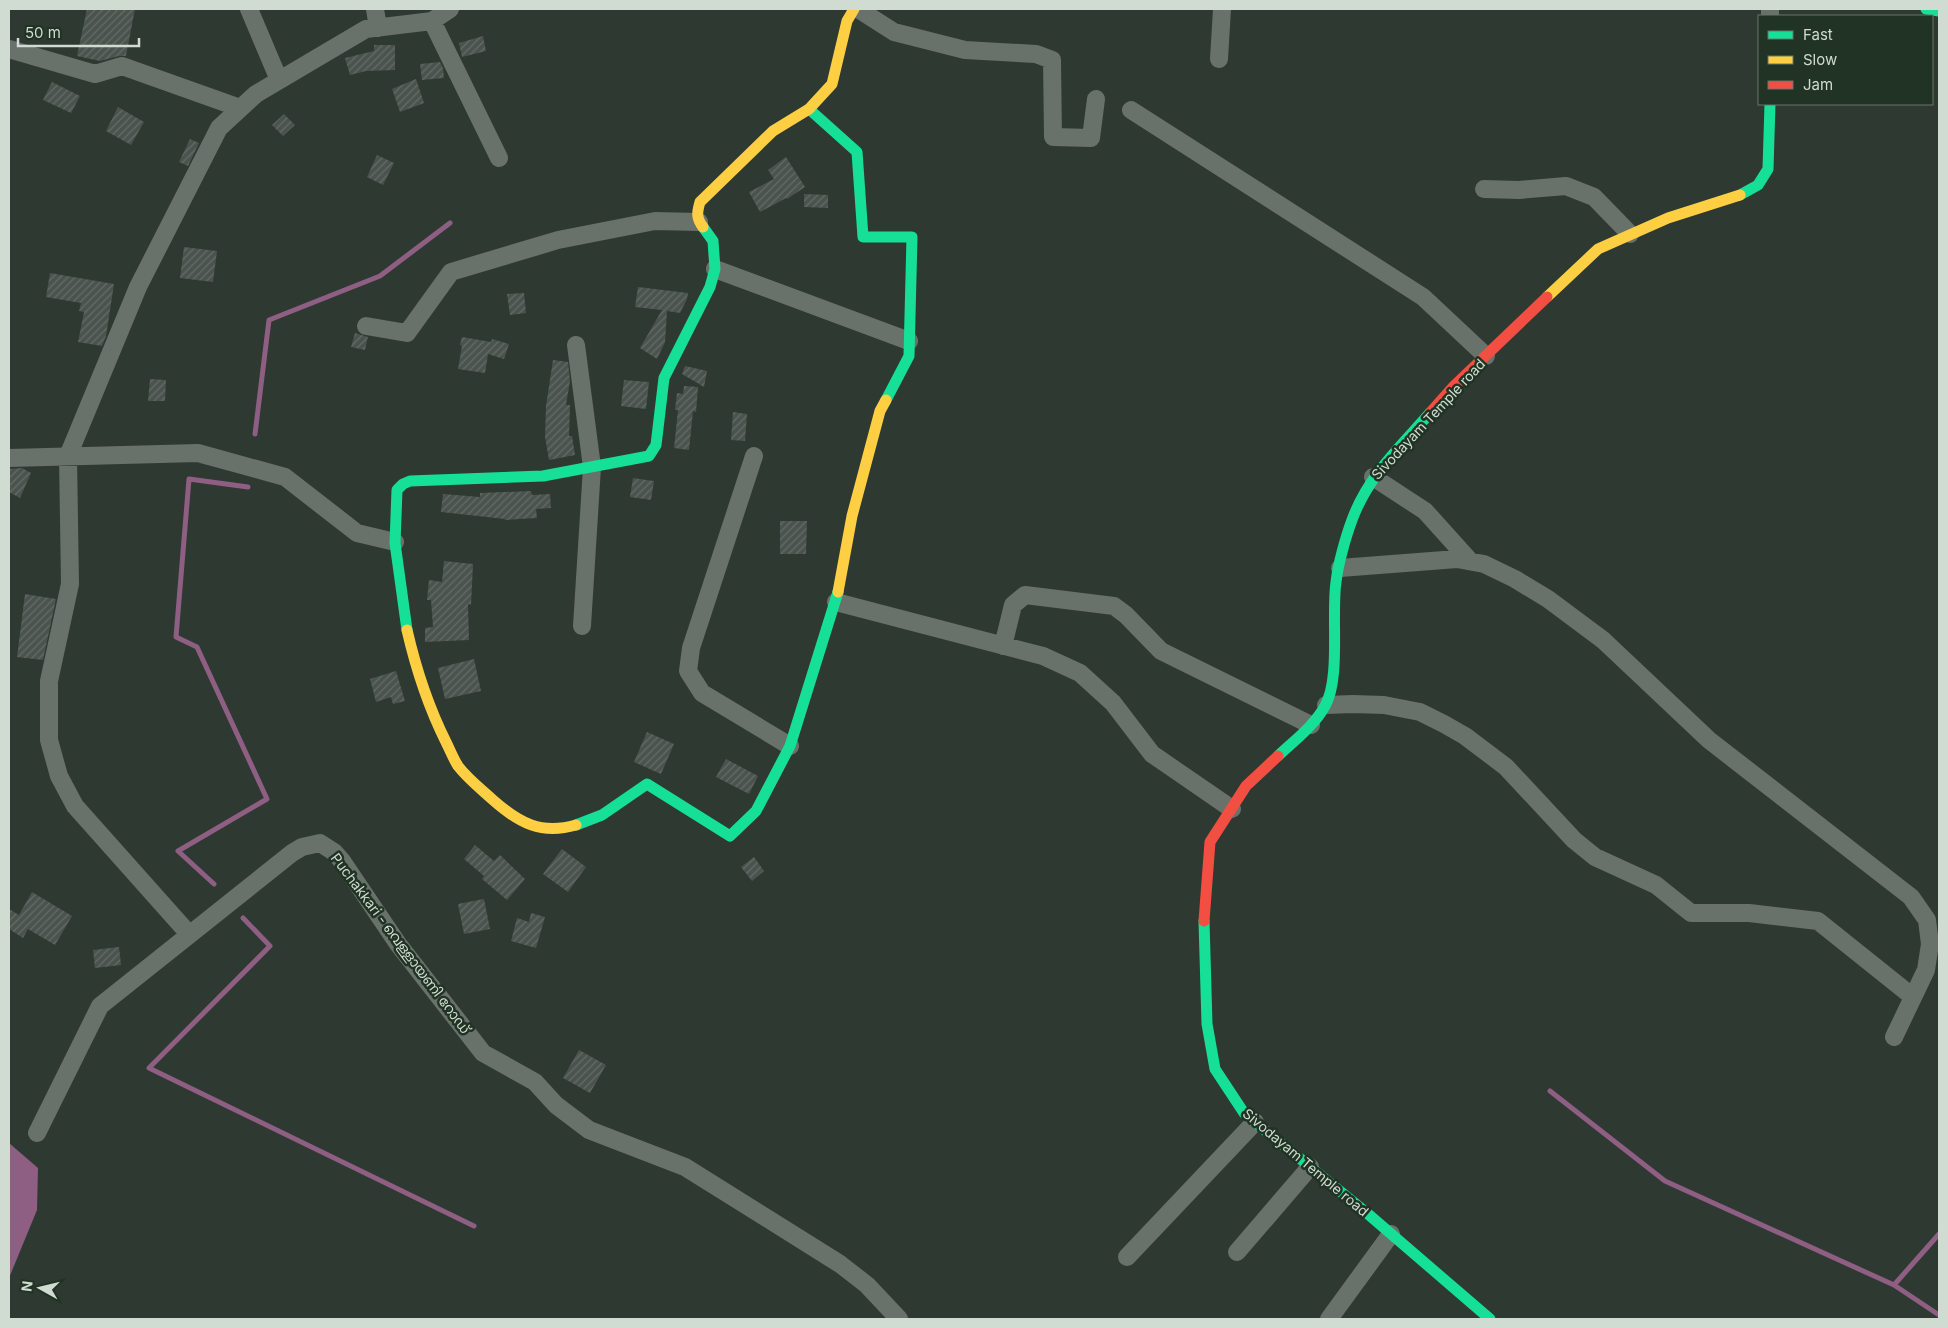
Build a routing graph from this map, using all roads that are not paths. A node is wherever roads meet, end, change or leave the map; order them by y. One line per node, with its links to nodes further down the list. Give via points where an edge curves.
1 (249, 9): 13 (street)
2 (374, 9): 10 (street)
3 (450, 9): 9 (street)
4 (854, 9): 17 (street, via 847,21 832,84)
5 (858, 9): 14 (street, via 894,32 965,50 1036,54 1052,60 1053,136 1091,138)
6 (1222, 9): 12 (street)
7 (1926, 9): 8 (street)
8 (1939, 11)
9 (432, 21): 10 (street); 19 (street)
10 (378, 28): 13 (street, via 366,29)
11 (9, 49): 16 (street, via 95,74 122,66)
12 (1218, 59)
13 (279, 80): 16 (street)
14 (1096, 99)
15 (1770, 105): 22 (street, Sivodayam Temple road, via 1768,169 1758,185 1737,196)
16 (240, 108): 28 (street, via 219,128 138,287)
17 (809, 109): 21 (street, via 773,131 700,202); 25 (street, via 857,152 863,237 912,237)
18 (1131, 110): 27 (street, via 1422,297)
19 (499, 158)
20 (1484, 190): 22 (street, via 1566,186 1594,198)
21 (699, 222): 23 (street, via 712,241); 24 (street, via 655,220 558,240 451,272 407,333)
22 (1630, 234): 27 (street, Sivodayam Temple road, via 1598,249)
23 (716, 269): 25 (street); 31 (street, via 664,378 656,445 649,456)
24 (366, 326)
25 (909, 341): 36 (street, via 909,356 880,411 852,516)
26 (576, 345): 31 (street)
27 (1486, 356): 32 (street, Sivodayam Temple road, via 1454,386)
28 (68, 456): 30 (street); 33 (street, via 198,453 286,477 357,533); 43 (street, via 70,584 49,682 49,740 59,776 75,806)
29 (754, 456): 41 (street, via 691,648 688,671 702,693)
30 (9, 458)
31 (592, 467): 33 (street, via 543,476 410,481 397,490); 37 (street)
32 (1373, 477): 34 (street, via 1425,511); 35 (street, Sivodayam Temple road, via 1351,522)
33 (395, 542): 41 (street, via 419,683 437,727 460,768 517,820 543,829 572,826 601,817 646,784 730,836 756,811)
34 (1470, 561): 35 (street, via 1457,559); 44 (street, via 1515,579 1603,640 1708,740 1911,897 1927,920 1930,944 1926,970)
35 (1340, 568): 39 (street, Sivodayam Temple road, via 1336,582 1333,678)
36 (836, 602): 38 (street); 41 (street)
37 (582, 626)
38 (1003, 646): 40 (street, via 1012,604 1025,596 1114,606 1161,651); 42 (street, via 1043,656 1080,673 1113,703 1152,754)
39 (1326, 705): 40 (street, Sivodayam Temple road); 44 (street, via 1384,706 1420,712 1465,736 1506,767 1574,840 1595,857 1656,885 1691,913 1749,913 1818,921)
40 (1311, 725): 42 (street, Sivodayam Temple road, via 1246,786)
41 (790, 746)
42 (1232, 809): 46 (street, Sivodayam Temple road, via 1210,842 1204,914 1207,1024 1216,1068 1244,1113)
43 (190, 934): 47 (street, Puchakkari - വെള്ളായണി റോഡ്, via 100,1006); 52 (street, Puchakkari - വെള്ളായണി റോഡ്, via 302,847 320,843 326,846 342,861 398,944 483,1053 535,1082 556,1105 589,1130 685,1167 840,1264 867,1285)
44 (1913, 997): 45 (street)
45 (1894, 1037)
46 (1255, 1122): 48 (street, Sivodayam Temple road); 51 (street)
47 (37, 1133)
48 (1310, 1167): 49 (street, Sivodayam Temple road); 50 (street)
49 (1391, 1234): 53 (street); 54 (street, Sivodayam Temple road)
50 (1237, 1252)
51 (1127, 1256)
52 (899, 1319)
53 (1329, 1319)
54 (1490, 1319)

